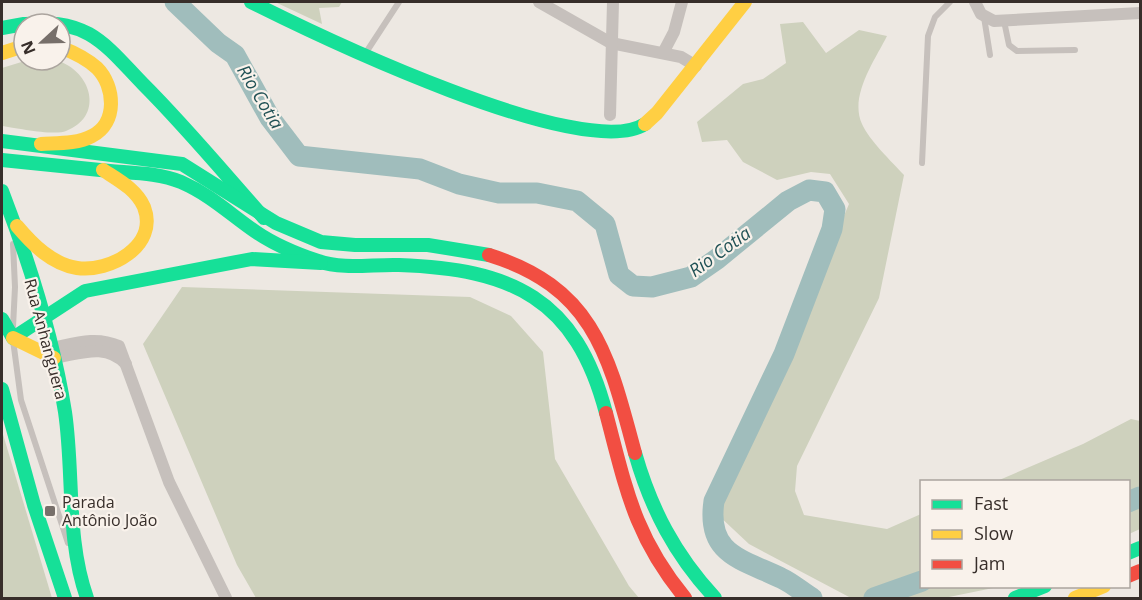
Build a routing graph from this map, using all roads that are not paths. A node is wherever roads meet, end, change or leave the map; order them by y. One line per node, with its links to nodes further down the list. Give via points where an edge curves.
1 (251, 2): 17 (main road)
2 (399, 2): 17 (lane)
3 (539, 2): 12 (street)
4 (613, 2): 12 (street)
5 (682, 2): 15 (street)
6 (745, 2): 18 (main road)
7 (950, 2): 23 (lane, via 935,17 928,36)
8 (975, 2): 10 (street)
9 (1140, 13): 10 (street)
10 (994, 19): 13 (lane, via 1017,51); 16 (lane)
11 (72, 27): 26 (main road, via 107,47 176,117)
12 (611, 43): 15 (street); 19 (street)
13 (1075, 50)
14 (72, 51): 21 (main road, via 102,72 111,92 111,113 106,125 88,138)
15 (663, 54): 18 (street, via 681,57)
16 (990, 55)
17 (363, 57): 18 (main road, via 482,102 563,125 612,132 646,124)
18 (696, 66)
19 (610, 115)
20 (2, 141): 21 (main road)
21 (41, 144): 26 (main road, via 182,164 209,176)
22 (2, 160): 24 (main road)
23 (922, 163)
24 (103, 170): 27 (main road, via 124,179 135,190 147,221 137,247 122,260 96,268 63,264 41,251); 28 (main road, via 144,173 186,183 272,241)
25 (2, 193): 27 (main road, Rua Anhanguera); 31 (lane, via 15,266)
26 (264, 218): 41 (main road, via 312,240 334,244 423,244 491,253 511,259 571,300 592,328 609,361 656,514 674,550)
27 (15, 225): 30 (main road, Rua Anhanguera)
28 (321, 262): 30 (main road, via 252,259 99,288 69,297); 40 (main road, via 473,271 505,280 556,315 577,340 593,376 631,512 659,567)
29 (2, 319): 31 (main road)
30 (43, 321): 31 (main road); 32 (main road, Rua Anhanguera)
31 (13, 338): 32 (main road); 34 (lane, via 21,400)
32 (53, 353): 34 (main road, Rua Anhanguera, via 65,413); 39 (street, via 108,351 129,367 169,482)
33 (2, 389): 37 (main road)
34 (78, 572): 38 (main road, Rua Anhanguera)
35 (1040, 588): 42 (main road)
36 (1099, 588): 43 (main road)
37 (64, 598)
38 (87, 598)
39 (226, 598)
40 (685, 598)
41 (715, 598)
42 (1015, 598)
43 (1075, 598)

